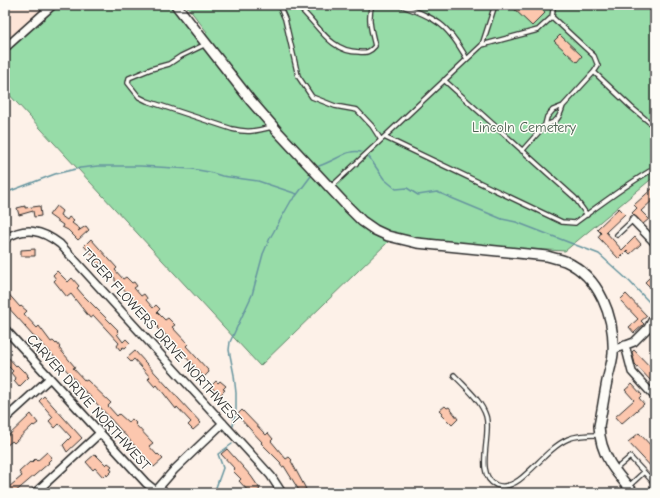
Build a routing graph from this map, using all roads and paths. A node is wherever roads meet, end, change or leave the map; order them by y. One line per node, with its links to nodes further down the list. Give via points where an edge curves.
1 (53, 5): 12 (street)
2 (176, 5): 10 (main road)
3 (279, 5): 20 (lane, via 285,19 298,76 312,97 335,106 357,110)
4 (296, 5): 5 (lane, via 334,45 356,52 371,51 375,46 370,26)
5 (372, 5)
6 (400, 5): 13 (lane, via 430,17 444,26 458,42)
7 (495, 5): 11 (lane)
8 (553, 10): 9 (lane)
9 (552, 16): 11 (lane, via 538,30); 14 (lane, via 594,56 598,66)
10 (207, 43): 18 (main road); 18 (lane, via 170,64 129,78 128,83 147,101 232,129 244,132)
11 (482, 45): 13 (lane)
12 (5, 48)
13 (467, 59): 15 (lane)
14 (594, 72): 16 (lane); 19 (lane)
15 (444, 80): 20 (lane); 21 (lane)
16 (563, 106): 17 (lane, via 553,110); 17 (lane, via 555,122)
17 (544, 125): 21 (lane)
18 (273, 126): 23 (main road)
19 (655, 127)
20 (382, 139): 23 (lane); 24 (lane, via 562,222 575,223)
21 (522, 150): 24 (lane, via 575,198)
22 (655, 168): 24 (lane)
23 (330, 188): 32 (main road, via 362,221 388,236 417,243 547,256 565,261 580,271 600,293 611,325)
24 (587, 215)
25 (633, 220): 26 (lane); 28 (street)
26 (617, 235)
27 (5, 239): 37 (street, TIGER FLOWERS DRIVE NORTHWEST, via 11,234 31,231 41,232 60,244)
28 (655, 243)
29 (655, 315): 31 (street, via 648,328 634,342)
30 (5, 329): 34 (street, CARVER DRIVE NORTHWEST)
31 (625, 345): 32 (street); 35 (street, via 632,372 653,395)
32 (613, 350): 39 (main road)
33 (454, 375): 39 (lane, via 478,402 486,416 488,424 485,468 489,480 499,486 517,482 568,439)
34 (50, 378): 36 (street); 38 (street, CARVER DRIVE NORTHWEST)
35 (655, 393)
36 (5, 419)
37 (224, 423): 45 (street, via 174,470); 47 (street, TIGER FLOWERS DRIVE NORTHWEST, via 271,476)
38 (100, 433): 45 (street, CARVER DRIVE NORTHWEST); 46 (street)
39 (599, 435): 40 (main road, via 607,459)
40 (615, 470): 41 (lane, via 630,457); 44 (main road)
41 (644, 472): 42 (lane); 44 (lane)
42 (655, 484)
43 (655, 489): 48 (street)
44 (631, 490)
45 (155, 492)
46 (35, 493)
47 (282, 493)
48 (650, 493)

